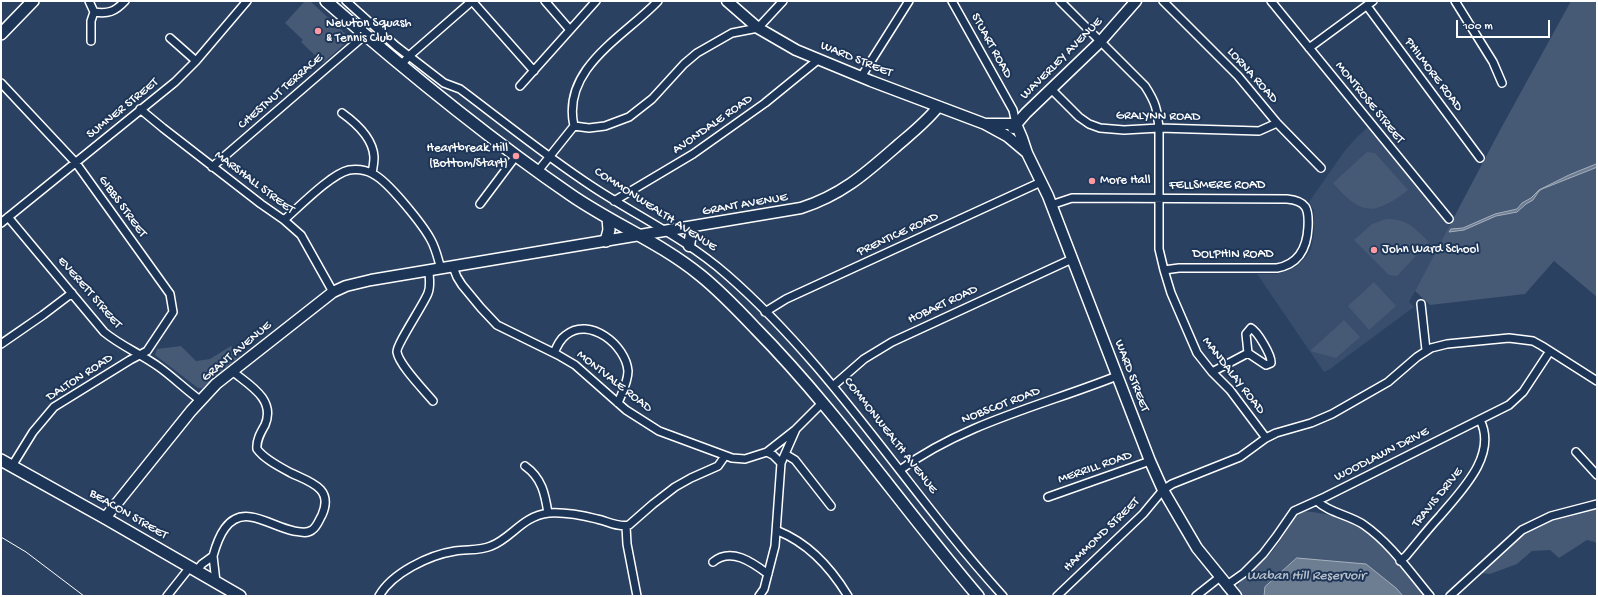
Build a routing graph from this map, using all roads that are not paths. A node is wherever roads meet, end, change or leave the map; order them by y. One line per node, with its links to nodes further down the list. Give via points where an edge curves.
1 (33, 1): 25 (main road)
2 (89, 1): 22 (street)
3 (125, 1): 22 (street, via 109,13)
4 (247, 1): 33 (street, SUMNER STREET)
5 (326, 1): 26 (main road)
6 (346, 1): 31 (street, COMMONWEALTH AVENUE)
7 (472, 1): 31 (street); 35 (street)
8 (545, 1): 24 (street)
9 (596, 1): 24 (street)
10 (658, 1): 49 (street, via 583,73 574,101)
11 (727, 1): 23 (street, WARD STREET)
12 (783, 1): 23 (street)
13 (910, 1): 36 (street)
14 (952, 1): 48 (street, STUART ROAD, via 1013,110)
15 (1060, 1): 29 (street, MANDALAY ROAD)
16 (1136, 1): 29 (street, WAVERLEY AVENUE)
17 (1163, 1): 46 (street, LORNA ROAD, via 1238,76)
18 (1271, 1): 30 (street, MONTROSE STREET)
19 (1373, 1): 21 (street)
20 (1455, 1): 39 (street, via 1493,62)
21 (1367, 6): 30 (street); 55 (street, PHILMORE ROAD)
22 (94, 12): 28 (street, via 91,21)
23 (758, 28): 32 (street, WARD STREET); 49 (street, via 732,34 697,53 649,102 623,120 597,128)
24 (570, 30): 35 (street)
25 (1, 34)
26 (365, 35): 34 (main road); 57 (street, CHESTNUT TERRACE)
27 (170, 38): 33 (street)
28 (91, 41)
29 (1100, 42): 41 (street, WAVERLEY AVENUE); 50 (street, MANDALAY ROAD, via 1146,86 1154,99)
30 (1308, 48): 69 (street, MONTROSE STREET)
31 (409, 56): 34 (street); 38 (street, COMMONWEALTH AVENUE)
32 (819, 60): 36 (street, WARD STREET); 63 (street, AVONDALE ROAD, via 765,103 693,154)
33 (196, 61): 44 (street, SUMNER STREET, via 175,82)
34 (401, 65): 42 (main road)
35 (534, 71): 40 (street)
36 (861, 77): 43 (street, WARD STREET)
37 (1, 83): 56 (street, GIBBS STREET)
38 (444, 83): 42 (street); 54 (street, COMMONWEALTH AVENUE, via 460,89)
39 (1502, 83)
40 (520, 86)
41 (1052, 90): 48 (street, WAVERLEY AVENUE); 50 (street, GRALYNN ROAD, via 1079,117 1095,126 1124,130)
42 (436, 94): 53 (main road)
43 (938, 107): 47 (street, WARD STREET); 72 (street, GRANT AVENUE, via 925,122 867,172 833,195 801,208)
44 (140, 109): 56 (street, SUMNER STREET); 57 (street, MARSHALL STREET)
45 (342, 113): 60 (street, via 356,124 369,142 374,155)
46 (1277, 123): 50 (street, GRALYNN ROAD, via 1259,131); 58 (street, LORNA ROAD)
47 (985, 124): 48 (street, WARD STREET); 51 (street, WARD STREET)
48 (1016, 124): 51 (street, WAVERLEY AVENUE); 52 (street, WARD STREET)
49 (574, 126): 54 (street)
50 (1159, 128): 62 (street, MANDALAY ROAD)
51 (1006, 136): 52 (street, WARD STREET)
52 (1027, 153): 61 (street, WARD STREET)
53 (516, 156): 59 (main road); 64 (street)
54 (549, 156): 59 (street); 63 (street, COMMONWEALTH AVENUE)
55 (1480, 158)
56 (76, 163): 67 (street, SUMNER STREET); 91 (street, GIBBS STREET, via 170,294 172,312 152,345)
57 (212, 167): 70 (street, MARSHALL STREET)
58 (1321, 168)
59 (538, 171): 68 (main road)
60 (372, 173): 70 (street, via 354,170 343,173); 79 (street, via 384,182 419,223 432,242)
61 (1041, 182): 65 (street, WARD STREET); 85 (street, PRENTICE ROAD, via 786,299)
62 (1158, 198): 65 (street, FELLSMERE ROAD, via 1072,198); 66 (street, FELLSMERE ROAD, via 1287,199 1301,202); 80 (street, MANDALAY ROAD, via 1159,249)
63 (614, 201): 73 (street, COMMONWEALTH AVENUE)
64 (480, 204)
65 (1051, 205): 77 (street, WARD STREET)
66 (1307, 210): 80 (street, DOLPHIN ROAD, via 1308,236 1305,246 1297,258 1287,265 1277,268)
67 (8, 218): 71 (street, SUMNER STREET); 83 (street, EVERETT STREET)
68 (608, 218): 74 (main road); 75 (main road, via 609,231)
69 (1449, 219)
70 (284, 220): 82 (street, MARSHALL STREET, via 310,247)
71 (1, 223)
72 (692, 227): 73 (street, GRANT AVENUE); 76 (street)
73 (666, 232): 74 (street, GRANT AVENUE); 76 (street, COMMONWEALTH AVENUE)
74 (640, 236): 75 (street, GRANT AVENUE); 99 (main road, via 676,257 710,284 764,336)
75 (606, 241): 78 (street, GRANT AVENUE)
76 (689, 246): 85 (street, COMMONWEALTH AVENUE, via 726,274)
77 (1072, 259): 94 (street, WARD STREET); 96 (street, HOBART ROAD, via 892,342 864,359)
78 (453, 267): 79 (street, GRANT AVENUE); 89 (street, MONTVALE ROAD, via 462,285 497,325)
79 (441, 269): 81 (street, GRANT AVENUE)
80 (1164, 270): 93 (street, MANDALAY ROAD, via 1194,348)
81 (429, 272): 82 (street, GRANT AVENUE, via 371,280); 98 (street, via 428,292 398,344 397,352)
82 (333, 292): 92 (street, GRANT AVENUE)
83 (72, 293): 86 (street); 91 (street, EVERETT STREET, via 104,332)
84 (1420, 304): 87 (street)
85 (765, 312): 96 (street, COMMONWEALTH AVENUE)
86 (1, 344)
87 (1426, 350): 88 (street, via 1447,344 1509,338 1532,341); 103 (street, via 1388,382 1332,414)
88 (1550, 351): 95 (street); 101 (street, WOODLAWN DRIVE, via 1517,399)
89 (554, 353): 100 (street, MONTVALE ROAD, via 571,362); 100 (street, via 563,338 576,330 588,330 610,340 622,353 627,368 627,380)
90 (1248, 353): 90 (street, via 1266,365 1272,362 1256,332 1251,328 1246,334); 93 (street)
91 (140, 354): 97 (street, EVERETT STREET); 111 (street, DALTON ROAD, via 54,407)
92 (232, 371): 97 (street, GRANT AVENUE); 124 (street, via 256,390 267,407 268,418 258,440 257,448 260,453 286,470 315,484 324,496 325,507 314,528 306,532 285,529 252,517 235,519 220,534)
93 (1212, 372): 103 (street, MANDALAY ROAD, via 1230,390)
94 (1117, 376): 109 (street, WARD STREET); 113 (street, NOBSCOT ROAD, via 984,424 922,454)
95 (1597, 381)
96 (833, 386): 113 (street, COMMONWEALTH AVENUE)
97 (200, 400): 121 (street, GRANT AVENUE)
98 (433, 401)
99 (823, 402): 102 (street); 132 (main road)
100 (618, 403): 107 (street, MONTVALE ROAD, via 659,431)
101 (1480, 420): 117 (street, WOODLAWN DRIVE); 125 (street, TRAVIS DRIVE, via 1485,430 1485,442 1475,471)
102 (796, 429): 104 (street, MONTVALE ROAD); 106 (street)
103 (1266, 438): 115 (street, via 1240,457)
104 (767, 452): 107 (street, MONTVALE ROAD, via 741,459); 110 (street)
105 (1576, 452): 114 (street)
106 (785, 454): 110 (street); 119 (street, via 795,460)
107 (725, 456): 122 (street, via 718,466 675,487 633,523)
108 (1, 460): 111 (main road, BEACON STREET)
109 (1150, 461): 115 (street, WARD STREET); 116 (street, MERRILL ROAD)
110 (781, 463): 123 (street)
111 (12, 466): 121 (main road, BEACON STREET)
112 (525, 466): 120 (street, via 537,476)
113 (900, 470): 139 (street, COMMONWEALTH AVENUE)
114 (1597, 475)
115 (1163, 490): 129 (street, WARD STREET, via 1198,548); 140 (street, HAMMOND STREET, via 1143,514)
116 (1048, 497)
117 (1317, 501): 125 (street, via 1369,529); 131 (street, WOODLAWN DRIVE, via 1294,511 1263,554)
118 (1597, 504): 144 (street, via 1551,516 1522,530)
119 (832, 506)
120 (548, 513): 122 (street, via 571,513); 135 (street, via 531,518 492,546 454,551 424,561 391,580)
121 (105, 518): 127 (main road, BEACON STREET)
122 (626, 526): 136 (street)
123 (778, 531): 128 (street); 138 (street, via 797,540 815,555)
124 (212, 556): 127 (street); 130 (street)
125 (1400, 561): 143 (street)
126 (712, 562): 128 (street, via 721,556 735,556)
127 (193, 569): 130 (main road, BEACON STREET); 133 (street)
128 (768, 574): 137 (street)
129 (1220, 577): 131 (street, WARD STREET); 141 (street)
130 (216, 582): 134 (main road, BEACON STREET)
131 (1227, 586): 142 (street, WARD STREET)
132 (977, 595)
133 (167, 596)
134 (240, 596)
135 (378, 596)
136 (637, 596)
137 (759, 596)
138 (848, 596)
139 (1003, 596)
140 (1057, 596)
141 (1196, 596)
142 (1236, 596)
143 (1430, 596)
144 (1450, 596)

